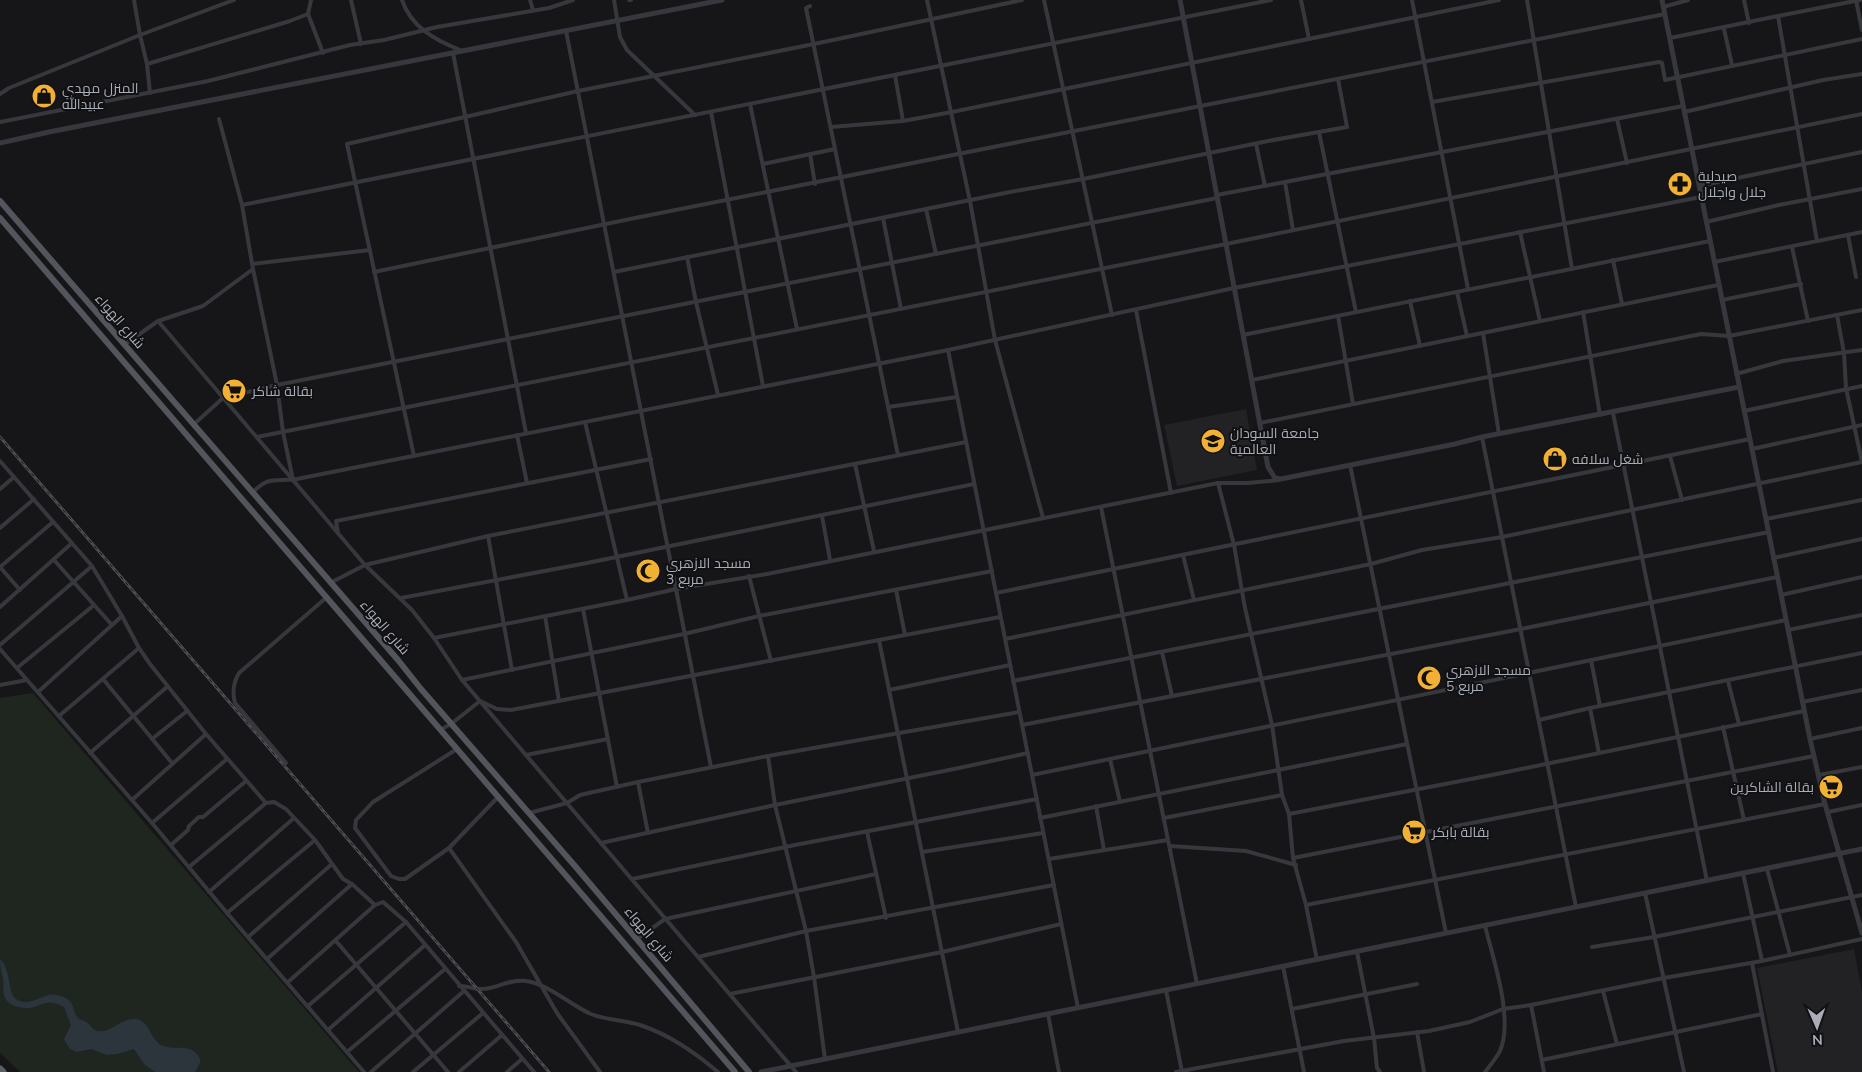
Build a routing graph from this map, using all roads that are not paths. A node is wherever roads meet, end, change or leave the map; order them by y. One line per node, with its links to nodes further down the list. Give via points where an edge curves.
1 (134, 0): 39 (street)
2 (234, 0): 39 (street)
3 (311, 0): 27 (street)
4 (351, 0): 44 (street)
5 (402, 0): 36 (street, via 406,12)
6 (530, 0): 26 (street)
7 (572, 0): 26 (street)
8 (614, 0): 33 (street)
9 (722, 0): 33 (street)
10 (927, 0): 32 (street)
11 (1022, 0): 32 (street)
12 (1044, 0): 46 (street)
13 (1180, 0): 31 (street)
14 (1271, 0): 23 (street)
15 (1301, 0): 41 (street)
16 (1412, 0): 30 (street)
17 (1499, 0): 30 (street)
18 (1527, 0): 43 (street)
19 (1662, 0): 25 (street)
20 (1688, 0): 25 (street)
21 (1744, 0): 34 (street)
22 (1857, 0): 29 (street); 38 (street)
23 (1257, 1): 31 (street)
24 (810, 6): 45 (street, via 806,8)
25 (1664, 6): 28 (street)
26 (533, 10): 36 (street)
27 (308, 14): 48 (street); 53 (street)
28 (1665, 14): 40 (street); 43 (street)
29 (1778, 16): 34 (street); 50 (street)
30 (1416, 17): 41 (street); 51 (street)
31 (1183, 18): 46 (street); 52 (street)
32 (932, 19): 45 (street); 55 (street)
33 (617, 20): 37 (street); 58 (street, via 624,45)
34 (1749, 23): 35 (street)
35 (1724, 29): 40 (street); 54 (street)
36 (422, 30): 44 (street); 47 (street)
37 (566, 30): 47 (street); 65 (street)
38 (1862, 30)
39 (140, 35): 53 (street); 67 (street)
40 (1670, 38): 59 (street)
41 (1309, 39): 52 (street)
42 (1862, 39): 50 (street)
43 (1534, 40): 51 (street); 61 (street)
44 (361, 44): 48 (street)
45 (814, 44): 58 (street); 63 (street)
46 (1053, 44): 55 (street); 64 (street)
47 (462, 51): 49 (street)
48 (323, 53): 66 (street)
49 (453, 53): 76 (street); 87 (street)
50 (1785, 55): 54 (street); 62 (street)
51 (1424, 62): 60 (street); 68 (street)
52 (1192, 63): 64 (street); 70 (street)
53 (147, 64): 66 (street)
54 (1732, 65): 59 (street)
55 (942, 66): 57 (street); 73 (street)
56 (1862, 74): 62 (street)
57 (895, 75): 63 (street); 79 (street)
58 (653, 76): 65 (street); 75 (street)
59 (1678, 78): 61 (street, via 1665,80 1662,63 1659,62); 71 (street)
60 (1338, 79): 70 (street); 84 (street, via 1346,127)
61 (1541, 83): 68 (street); 85 (street)
62 (1790, 88): 71 (street); 82 (street)
63 (823, 89): 69 (street); 81 (street)
64 (1063, 90): 73 (street); 83 (street)
65 (578, 91): 76 (street); 86 (street)
66 (150, 93): 80 (street)
67 (0, 94)
68 (1432, 102): 91 (street)
69 (750, 104): 72 (street); 98 (street)
70 (1200, 107): 83 (street); 94 (street)
71 (1684, 109): 77 (street); 90 (street)
72 (711, 112): 75 (street); 116 (street)
73 (952, 112): 79 (street); 95 (street)
74 (1862, 114): 82 (street)
75 (695, 115): 86 (street)
76 (465, 116): 96 (street); 104 (street, via 347,144)
77 (1618, 119): 85 (street); 97 (street)
78 (219, 120): 118 (street)
79 (903, 121): 81 (street)
80 (0, 122)
81 (831, 127): 89 (street)
82 (1796, 128): 90 (street); 99 (street)
83 (1072, 132): 95 (street); 103 (street)
84 (1319, 132): 88 (street); 100 (street)
85 (1549, 132): 91 (street); 101 (street)
86 (588, 136): 96 (street); 127 (street)
87 (0, 143)
88 (1256, 144): 94 (street); 107 (street)
89 (835, 149): 93 (street); 102 (street)
90 (1692, 150): 97 (street); 108 (street)
91 (1442, 152): 100 (street); 113 (street)
92 (1862, 152): 99 (street)
93 (810, 154): 98 (street); 106 (street)
94 (1209, 154): 103 (street); 111 (street)
95 (960, 155): 102 (street); 117 (street)
96 (474, 159): 104 (street); 140 (street)
97 (1627, 163): 101 (street)
98 (763, 164): 110 (street)
99 (1802, 164): 108 (street); 114 (street)
100 (1327, 174): 105 (street); 122 (street)
101 (1557, 177): 113 (street); 126 (street)
102 (841, 179): 106 (street); 125 (street)
103 (1083, 180): 117 (street); 124 (street)
104 (355, 182): 118 (street); 141 (street)
105 (1285, 182): 107 (street); 128 (street)
106 (815, 184): 110 (street)
107 (1265, 186): 111 (street)
108 (1699, 186): 112 (street)
109 (1862, 190): 114 (street)
110 (769, 193): 116 (street); 132 (street)
111 (1217, 196): 124 (street); 135 (street)
112 (1701, 197): 123 (street); 126 (street)
113 (1451, 198): 122 (street); 136 (street)
114 (1809, 199): 123 (street); 134 (street)
115 (0, 201): 189 (main road, شارع الهواء)
116 (728, 201): 127 (street); 138 (street)
117 (970, 201): 119 (street); 137 (street)
118 (242, 205): 147 (street)
119 (926, 209): 121 (street); 142 (street)
120 (0, 218): 303 (main road, شارع الهواء)
121 (883, 218): 125 (street); 146 (street)
122 (1337, 221): 128 (street); 148 (street)
123 (1706, 222): 133 (street)
124 (1092, 223): 137 (street); 149 (street)
125 (850, 224): 132 (street); 151 (street)
126 (1564, 224): 129 (street); 150 (street)
127 (605, 225): 140 (street); 153 (street)
128 (1293, 230): 135 (street)
129 (1520, 232): 136 (street); 154 (street)
130 (1862, 232): 131 (street)
131 (1848, 235): 134 (street); 155 (street)
132 (778, 238): 138 (street); 156 (street)
133 (1710, 241): 144 (street); 145 (street)
134 (1817, 241): 139 (street)
135 (1226, 244): 149 (street); 159 (street)
136 (1459, 244): 148 (street); 160 (street)
137 (977, 246): 142 (street); 162 (street)
138 (736, 247): 143 (street); 161 (street)
139 (1792, 247): 145 (street); 158 (street)
140 (491, 249): 152 (street); 187 (street)
141 (370, 250): 147 (street); 152 (street)
142 (936, 254): 146 (street)
143 (687, 256): 153 (street); 166 (street)
144 (1614, 260): 150 (street); 167 (street)
145 (1714, 262): 157 (street)
146 (892, 263): 151 (street); 168 (street)
147 (252, 266): 178 (street, via 203,306); 203 (street)
148 (1346, 266): 159 (street); 171 (street)
149 (1102, 268): 162 (street); 174 (street)
150 (1572, 268): 154 (street)
151 (860, 269): 156 (street); 173 (street)
152 (374, 272): 197 (street)
153 (614, 272): 176 (street)
154 (1530, 277): 160 (street); 179 (street)
155 (1856, 277)
156 (788, 283): 161 (street); 181 (street)
157 (1718, 284): 164 (street); 167 (street)
158 (1800, 284): 164 (street); 180 (street)
159 (1234, 288): 169 (street); 183 (street)
160 (1468, 290): 163 (street)
161 (745, 292): 166 (street); 186 (street)
162 (985, 292): 168 (street); 188 (street)
163 (1458, 292): 165 (street); 184 (street)
164 (1722, 300): 185 (street)
165 (1410, 301): 171 (street); 190 (street)
166 (696, 302): 176 (street); 191 (street)
167 (1622, 304): 172 (street)
168 (901, 308): 173 (street)
169 (1136, 310): 174 (street); 253 (street)
170 (1862, 310): 175 (street)
171 (1356, 312): 177 (street)
172 (1583, 312): 179 (street); 195 (street)
173 (869, 315): 181 (street); 199 (street)
174 (1112, 315): 188 (street)
175 (1837, 315): 180 (street); 194 (street)
176 (623, 316): 187 (street); 198 (street)
177 (1338, 316): 183 (street); 196 (street)
178 (158, 321): 189 (street); 211 (street)
179 (1540, 321): 182 (street)
180 (1808, 321): 185 (street)
181 (797, 329): 186 (street)
182 (1483, 333): 184 (street); 201 (street)
183 (1243, 335): 202 (street)
184 (1467, 336): 190 (street)
185 (1729, 336): 195 (street, via 1701,334); 200 (street)
186 (754, 338): 191 (street); 205 (street)
187 (508, 339): 197 (street); 204 (street)
188 (994, 340): 192 (street); 263 (street)
189 (124, 345): 221 (main road, شارع الهواء)
190 (1420, 346): 196 (street)
191 (707, 347): 198 (street); 209 (street)
192 (948, 350): 199 (street); 210 (street)
193 (1862, 350): 194 (street)
194 (1844, 353): 200 (street, via 1783,361); 208 (street)
195 (1590, 356): 201 (street); 218 (street)
196 (1346, 361): 202 (street); 212 (street)
197 (394, 362): 203 (street); 214 (street)
198 (632, 362): 204 (street); 215 (street)
199 (879, 363): 205 (street); 213 (street)
200 (1736, 374): 207 (street)
201 (1490, 377): 212 (street); 226 (street)
202 (1252, 380): 220 (street)
203 (277, 385): 211 (street); 224 (street)
204 (517, 385): 214 (street); 225 (street)
205 (763, 386): 209 (street)
206 (1862, 386): 208 (street)
207 (1739, 387): 216 (street); 217 (street)
208 (1846, 388): 216 (street); 223 (street)
209 (718, 395): 215 (street)
210 (957, 397): 213 (street); 231 (street)
211 (223, 398): 221 (street); 228 (street)
212 (1353, 404): 220 (street)
213 (888, 407): 233 (street)
214 (403, 408): 224 (street); 234 (street)
215 (641, 411): 219 (street); 236 (street)
216 (1744, 411): 230 (street)
217 (1613, 413): 218 (street); 241 (street)
218 (1600, 415): 226 (street)
219 (585, 422): 225 (street); 242 (street)
220 (1260, 423): 244 (street, via 1268,467 1274,478)
221 (193, 425): 252 (main road, شارع الهواء)
222 (1862, 425): 223 (street)
223 (1855, 427): 232 (street); 238 (street)
224 (283, 432): 228 (street); 245 (street)
225 (526, 433): 227 (street)
226 (1499, 434): 229 (street)
227 (517, 435): 234 (street); 247 (street)
228 (256, 437): 245 (street)
229 (1482, 437): 240 (street); 251 (street)
230 (1750, 439): 232 (street); 235 (street)
231 (966, 442): 233 (street); 249 (street)
232 (1752, 449): 246 (street)
233 (898, 455): 239 (street)
234 (414, 456): 245 (street)
235 (1670, 456): 241 (street); 255 (street)
236 (651, 459): 242 (street); 257 (street)
237 (0, 461): 243 (street)
238 (1862, 462): 246 (street)
239 (855, 464): 257 (street); 258 (street)
240 (1350, 465): 244 (street); 264 (street)
241 (1624, 465): 251 (street); 260 (street)
242 (596, 470): 247 (street); 261 (street)
243 (14, 477): 250 (street); 254 (street)
244 (1281, 479): 248 (street)
245 (293, 480): 252 (street, via 270,480); 270 (street)
246 (1759, 482): 255 (street); 265 (street)
247 (527, 483): 270 (street, via 336,521)
248 (1218, 483): 253 (street); 275 (street)
249 (974, 484): 258 (street); 268 (street)
250 (0, 489)
251 (1493, 492): 264 (street); 272 (street)
252 (252, 493): 296 (main road, شارع الهواء)
253 (1171, 493): 259 (street)
254 (34, 499): 266 (street); 267 (street)
255 (1682, 500): 260 (street)
256 (1862, 500): 265 (street)
257 (659, 503): 261 (street); 276 (street)
258 (864, 507): 262 (street); 277 (street)
259 (1101, 507): 263 (street); 288 (street)
260 (1633, 510): 272 (street); 280 (street)
261 (606, 514): 271 (street); 279 (street)
262 (822, 516): 276 (street); 283 (street)
263 (1043, 518): 268 (street)
264 (1361, 519): 275 (street); 284 (street)
265 (1766, 519): 269 (street)
266 (53, 522): 274 (street); 287 (street)
267 (0, 528)
268 (984, 529): 277 (street); 289 (street)
269 (1769, 532): 280 (street); 281 (street)
270 (338, 534): 285 (street)
271 (488, 536): 285 (street); 293 (street)
272 (1502, 537): 284 (street, via 1422,550); 295 (street)
273 (1862, 539): 281 (street)
274 (72, 543): 282 (street); 286 (street)
275 (1234, 545): 278 (street); 300 (street)
276 (668, 547): 279 (street); 297 (street)
277 (874, 551): 283 (street)
278 (1183, 555): 288 (street); 306 (street)
279 (616, 557): 293 (street); 305 (street)
280 (1642, 557): 295 (street); 307 (street)
281 (1774, 558): 291 (street)
282 (54, 560): 294 (street); 298 (street)
283 (830, 560): 290 (street)
284 (1371, 564): 300 (street); 310 (street)
285 (365, 565): 296 (street); 304 (street)
286 (92, 566): 294 (street); 314 (street)
287 (0, 567): 298 (street)
288 (1113, 569): 301 (street); 312 (street)
289 (992, 571): 299 (street); 301 (street)
290 (749, 576): 297 (street); 316 (street)
291 (1777, 577): 302 (street); 307 (street)
292 (1862, 577): 302 (street)
293 (496, 581): 304 (street); 319 (street)
294 (74, 582): 308 (street); 329 (street)
295 (1511, 582): 310 (street); 321 (street)
296 (330, 584): 374 (main road, شارع الهواء)
297 (676, 589): 305 (street); 323 (street)
298 (20, 590): 309 (street)
299 (896, 590): 316 (street); 325 (street)
300 (1242, 590): 306 (street); 324 (street)
301 (996, 593): 317 (street)
302 (1781, 595): 318 (street)
303 (327, 597): 380 (main road, شارع الهواء); 399 (street, via 239,673 234,682 235,703)
304 (401, 598): 326 (street)
305 (627, 600): 311 (street)
306 (1194, 600): 312 (street)
307 (1651, 602): 321 (street); 330 (street)
308 (94, 605): 320 (street); 343 (street)
309 (0, 607)
310 (1380, 608): 324 (street); 336 (street)
311 (583, 609): 315 (street); 334 (street)
312 (1123, 615): 327 (street); 337 (street)
313 (1862, 615): 322 (street)
314 (122, 616): 320 (street); 331 (street)
315 (545, 616): 319 (street); 339 (street)
316 (758, 616): 323 (street); 340 (street)
317 (1000, 617): 325 (street); 327 (street)
318 (1786, 620): 322 (street); 330 (street)
319 (504, 623): 326 (street); 344 (street)
320 (112, 625): 357 (street)
321 (1521, 629): 336 (street); 345 (street)
322 (1788, 630): 342 (street)
323 (684, 634): 334 (street); 346 (street)
324 (1251, 634): 333 (street); 348 (street)
325 (904, 635): 328 (street)
326 (434, 638): 350 (street)
327 (1005, 639): 341 (street)
328 (879, 640): 340 (street); 355 (street)
329 (0, 645)
330 (1660, 646): 338 (street); 359 (street)
331 (139, 648): 347 (street); 354 (street)
332 (0, 649): 343 (street)
333 (1162, 652): 337 (street); 360 (street)
334 (592, 653): 339 (street); 358 (street)
335 (1862, 653): 342 (street)
336 (1389, 655): 348 (street); 361 (street)
337 (1131, 658): 351 (street); 364 (street)
338 (1591, 660): 345 (street); 366 (street)
339 (553, 661): 344 (street); 363 (street)
340 (771, 661): 346 (street)
341 (1010, 665): 351 (street); 355 (street)
342 (1795, 667): 352 (street); 365 (street)
343 (17, 668): 349 (street)
344 (512, 670): 350 (street)
345 (1529, 673): 361 (street); 373 (street)
346 (692, 676): 358 (street); 401 (street)
347 (103, 679): 371 (street); 372 (street)
348 (1262, 679): 360 (street); 377 (street)
349 (27, 680): 353 (street); 357 (street)
350 (462, 680): 362 (street)
351 (1013, 681): 370 (street)
352 (1728, 681): 359 (street); 375 (street)
353 (0, 686)
354 (168, 687): 368 (street); 372 (street)
355 (889, 690): 381 (street)
356 (1862, 690): 365 (street)
357 (38, 692): 371 (street)
358 (599, 693): 363 (street); 385 (street)
359 (1669, 693): 366 (street); 383 (street)
360 (1172, 696): 364 (street)
361 (1398, 700): 377 (street); 387 (street)
362 (480, 701): 363 (street, via 497,709 511,710); 374 (street); 393 (street)
363 (559, 701)
364 (1140, 702): 376 (street); 389 (street)
365 (1802, 702): 369 (street)
366 (1600, 706): 367 (street)
367 (1590, 708): 373 (street); 390 (street)
368 (187, 711): 382 (street); 384 (street)
369 (1804, 711): 375 (street); 386 (street)
370 (1020, 712): 376 (street); 381 (street)
371 (59, 716): 391 (street)
372 (133, 717): 384 (street); 391 (street)
373 (1538, 720): 400 (street)
374 (451, 724): 380 (street); 427 (main road, شارع الهواء)
375 (1738, 724): 378 (street)
376 (1022, 725): 392 (street)
377 (1272, 725): 389 (street); 403 (street)
378 (1723, 728): 383 (street); 404 (street)
379 (1862, 728): 386 (street)
380 (440, 730): 388 (main road, شارع الهواء)
381 (897, 733): 394 (street); 407 (street)
382 (206, 734): 396 (street); 398 (street)
383 (1678, 736): 390 (street); 409 (street)
384 (152, 739): 398 (street)
385 (608, 739): 393 (street); 411 (street)
386 (1810, 739): 395 (street)
387 (1407, 744): 403 (street); 412 (street)
388 (457, 749): 415 (main road, شارع الهواء); 446 (street, via 373,802 358,816 355,824 389,874 398,879 406,879)
389 (1150, 750): 397 (street); 413 (street)
390 (1599, 752): 400 (street)
391 (90, 753): 417 (street)
392 (1028, 753): 405 (street); 407 (street)
393 (526, 755): 420 (street)
394 (768, 756): 401 (street); 421 (street)
395 (1814, 756): 404 (street); 406 (street)
396 (227, 759): 408 (street); 433 (street)
397 (1110, 759): 405 (street); 418 (street)
398 (172, 763): 417 (street)
399 (286, 763)
400 (1547, 763): 412 (street); 425 (street)
401 (711, 767): 410 (street)
402 (1862, 767): 406 (street)
403 (1278, 770): 413 (street); 414 (street)
404 (1733, 772): 409 (street); 432 (street)
405 (1032, 775): 416 (street)
406 (1819, 775): 422 (street)
407 (906, 778): 421 (street); 434 (street)
408 (246, 781): 419 (street); 443 (street, via 199,817)
409 (1687, 781): 425 (street); 435 (street)
410 (638, 782): 411 (street); 437 (street)
411 (617, 787): 420 (street, via 580,795)
412 (1416, 789): 428 (street); 439 (street)
413 (1159, 794): 418 (street); 431 (street)
414 (1282, 795): 428 (street); 431 (street)
415 (498, 797): 446 (street); 552 (main road, شارع الهواء)
416 (1037, 799): 430 (street); 434 (street)
417 (132, 800): 433 (street)
418 (1120, 802): 424 (street)
419 (266, 803): 429 (street, via 279,804); 456 (street)
420 (567, 803): 427 (street); 442 (street)
421 (775, 804): 437 (street); 444 (street)
422 (1825, 804): 426 (street); 432 (street)
423 (1862, 805): 426 (street)
424 (1096, 806): 430 (street); 448 (street)
425 (1556, 807): 439 (street); 451 (street)
426 (1828, 812): 450 (street)
427 (528, 813): 487 (main road, شارع الهواء)
428 (1289, 814): 452 (street)
429 (294, 818): 440 (street); 466 (street)
430 (1040, 818): 438 (street)
431 (1164, 818): 441 (street)
432 (1744, 820): 435 (street)
433 (152, 823): 443 (street)
434 (916, 823): 436 (street); 449 (street)
435 (1696, 829): 451 (street); 462 (street)
436 (867, 832): 444 (street); 459 (street)
437 (648, 833): 442 (street)
438 (1043, 833): 449 (street); 453 (street)
439 (1426, 833): 452 (street); 461 (street)
440 (315, 840): 454 (street); 474 (street)
441 (1168, 840): 445 (street); 448 (street)
442 (601, 844): 460 (street)
443 (171, 845): 456 (street)
444 (787, 846): 460 (street); 465 (street)
445 (1170, 846): 455 (street, via 1246,851); 506 (street)
446 (449, 848): 508 (street, via 516,942)
447 (1862, 849): 450 (street)
448 (1104, 850): 453 (street)
449 (922, 852): 473 (street)
450 (1839, 854): 457 (street); 469 (street)
451 (1565, 855): 461 (street); 472 (street)
452 (1293, 858): 455 (street)
453 (1049, 859): 464 (street)
454 (332, 864): 463 (street, via 343,879); 485 (street)
455 (1296, 865): 471 (street)
456 (189, 867): 466 (street)
457 (1767, 869): 458 (street); 475 (street)
458 (1744, 873): 462 (street); 476 (street)
459 (876, 874): 465 (street); 477 (street)
460 (632, 880): 478 (street)
461 (1435, 880): 471 (street); 484 (street)
462 (1707, 881): 467 (street)
463 (352, 884): 470 (street); 496 (street)
464 (1054, 885): 473 (street); 480 (street)
465 (795, 891): 478 (street); 482 (street)
466 (210, 892): 474 (street)
467 (1645, 893): 472 (street); 486 (street)
468 (1862, 894): 469 (street)
469 (1853, 896): 475 (street); 483 (street)
470 (375, 905): 479 (street, via 379,902 386,904); 489 (street)
471 (1306, 905): 497 (street)
472 (1576, 907): 481 (street)
473 (933, 908): 477 (street); 492 (street)
474 (227, 912): 485 (street)
475 (1778, 912): 476 (street); 494 (street)
476 (1753, 916): 486 (street); 498 (street)
477 (886, 918): 482 (street)
478 (665, 919): 487 (street); 495 (street)
479 (406, 922): 490 (street); 500 (street)
480 (1061, 924): 492 (street); 518 (street)
481 (1484, 926): 484 (street); 520 (street)
482 (806, 931): 495 (street); 503 (street)
483 (1862, 933)
484 (1446, 934): 493 (street)
485 (248, 937): 496 (street)
486 (1654, 937): 491 (street); 504 (street)
487 (637, 939): 553 (main road, شارع الهواء)
488 (1862, 939): 494 (street)
489 (336, 941): 500 (street); 505 (street)
490 (425, 944): 502 (street); 510 (street)
491 (1592, 947)
492 (942, 952): 503 (street); 527 (street)
493 (1357, 952): 497 (street); 515 (street)
494 (1790, 955): 498 (street)
495 (698, 957): 514 (street)
496 (266, 959): 505 (street)
497 (1317, 960): 501 (street)
498 (1762, 962): 499 (street)
499 (1752, 963): 504 (street); 524 (street)
500 (356, 965): 510 (street); 517 (street)
501 (1283, 966): 506 (street); 519 (street)
502 (445, 969): 509 (street); 521 (street)
503 (814, 977): 514 (street); 537 (street)
504 (1664, 978): 513 (street); 526 (street)
505 (288, 982): 517 (street)
506 (1197, 984): 511 (street)
507 (1417, 984): 515 (street)
508 (541, 985): 509 (street, via 518,981 484,989); 550 (street); 551 (street, via 592,1014 662,1033)
509 (460, 986): 512 (street)
510 (375, 987): 521 (street); 525 (street)
511 (1166, 990): 518 (street); 541 (street)
512 (464, 991): 522 (street); 529 (street)
513 (1603, 991): 516 (street); 532 (street)
514 (730, 994): 539 (street)
515 (1365, 994): 519 (street); 531 (street)
516 (1531, 1005): 520 (street); 538 (street)
517 (308, 1006): 525 (street)
518 (1078, 1008): 523 (street)
519 (1292, 1009): 533 (street)
520 (1503, 1009): 528 (street, via 1470,1022); 561 (street, via 1502,1043)
521 (395, 1011): 529 (street); 534 (street)
522 (483, 1013): 530 (street); 535 (street)
523 (1048, 1014): 527 (street); 556 (street)
524 (1762, 1014): 526 (street); 564 (street)
525 (328, 1030): 534 (street)
526 (1675, 1031): 532 (street); 563 (street)
527 (958, 1032): 537 (street)
528 (1417, 1032): 531 (street); 560 (street)
529 (415, 1033): 535 (street); 544 (street)
530 (502, 1035): 536 (street); 547 (street)
531 (1374, 1038): 533 (street); 559 (street, via 1376,1068)
532 (1617, 1044): 538 (street)
533 (1300, 1049): 541 (street); 558 (street)
534 (347, 1052): 543 (street)
535 (434, 1055): 545 (street); 546 (street)
536 (522, 1059): 548 (street); 549 (street)
537 (825, 1059): 539 (street)
538 (1542, 1060): 562 (street)
539 (791, 1067): 554 (street); 555 (street)
540 (0, 1069): 542 (highway)
541 (1182, 1071): 557 (street)
542 (3, 1072)
543 (364, 1072)
544 (371, 1072)
545 (413, 1072)
546 (448, 1072)
547 (459, 1072)
548 (507, 1072)
549 (534, 1072)
550 (600, 1072)
551 (718, 1072)
552 (735, 1072)
553 (749, 1072)
554 (761, 1072)
555 (796, 1072)
556 (1059, 1072)
557 (1176, 1072)
558 (1304, 1072)
559 (1380, 1072)
560 (1424, 1072)
561 (1485, 1072)
562 (1544, 1072)
563 (1684, 1072)
564 (1772, 1072)

